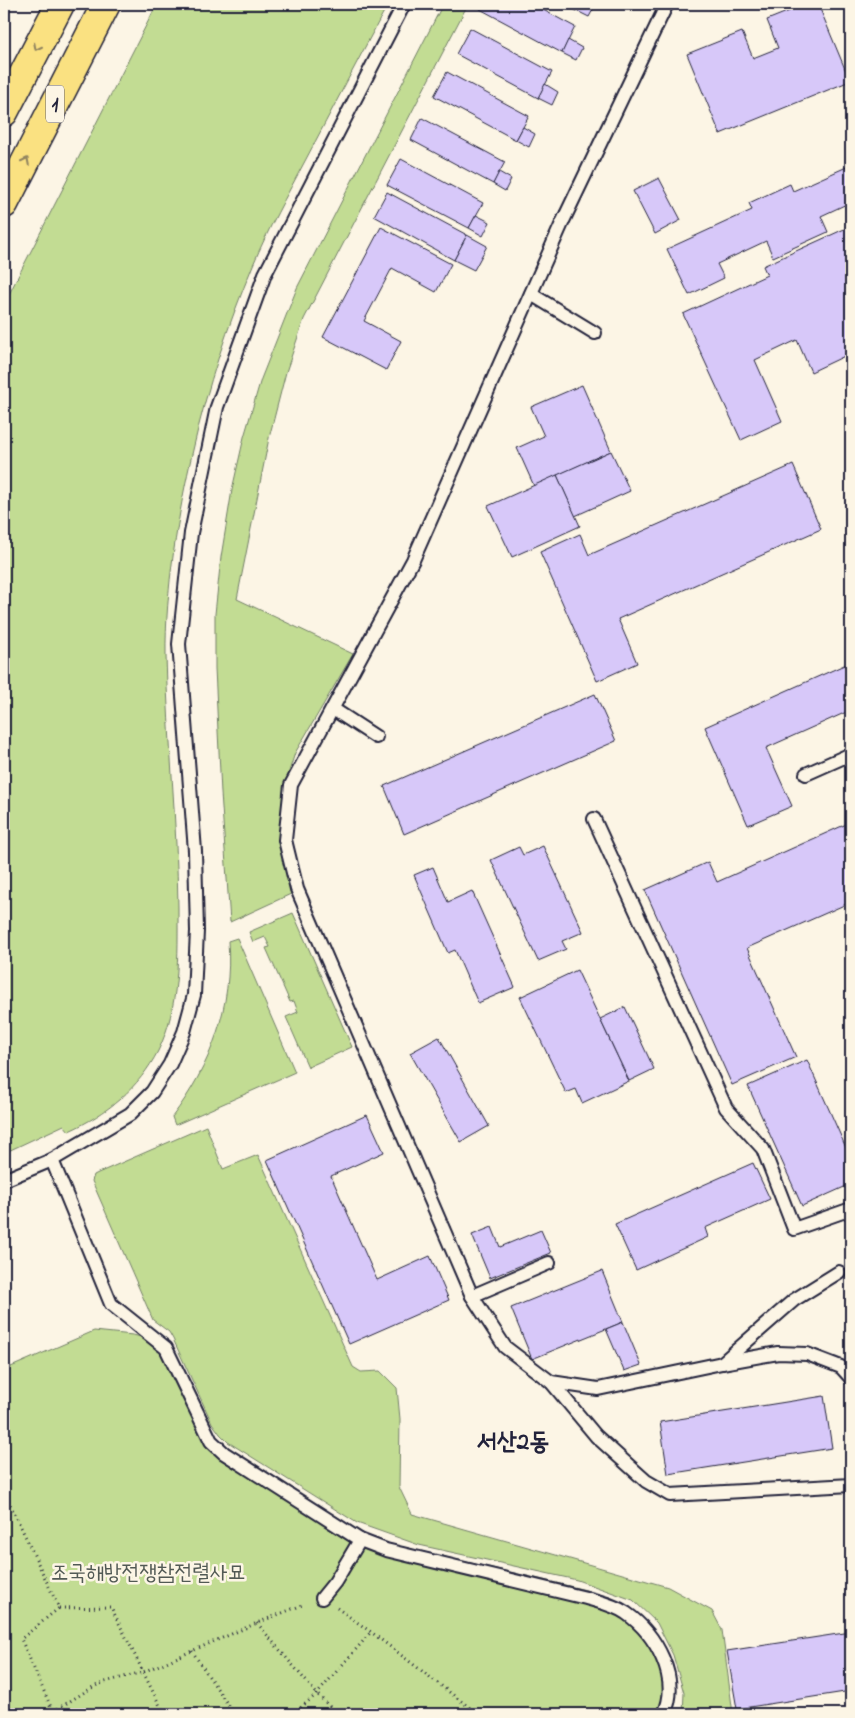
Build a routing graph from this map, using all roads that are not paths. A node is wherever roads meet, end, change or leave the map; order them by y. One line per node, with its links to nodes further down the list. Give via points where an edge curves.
1 (60, 4): 5 (main road, 1, one-way to 5)
2 (106, 4): 6 (main road, 1, one-way to 2)
3 (404, 4): 14 (lane, via 265,274 217,408 191,533 179,644 196,851 194,995 184,1032 170,1064 152,1092 130,1114)
4 (667, 4): 7 (lane)
5 (4, 112)
6 (4, 204)
7 (531, 294): 8 (lane); 9 (lane, via 413,560)
8 (595, 333)
9 (332, 709): 10 (lane); 19 (lane, via 291,785 285,840 297,889)
10 (376, 737)
11 (851, 754): 12 (lane)
12 (806, 774)
13 (594, 819): 16 (lane, via 726,1108 763,1149 794,1230)
14 (52, 1160): 15 (lane); 24 (lane, via 110,1304 166,1348 211,1441 224,1453)
15 (4, 1180)
16 (851, 1209)
17 (548, 1263): 19 (lane)
18 (839, 1272): 20 (lane, via 794,1300)
19 (472, 1296): 22 (lane, via 505,1347)
20 (722, 1363): 21 (lane, via 778,1353 806,1354 841,1367); 22 (lane, via 598,1389)
21 (851, 1378)
22 (551, 1382): 23 (lane, via 596,1436 646,1481 670,1495)
23 (851, 1485)
24 (360, 1540): 25 (lane); 26 (lane, via 386,1550 609,1604 626,1613 641,1627 666,1667 670,1683)
25 (322, 1598)
26 (664, 1714)

